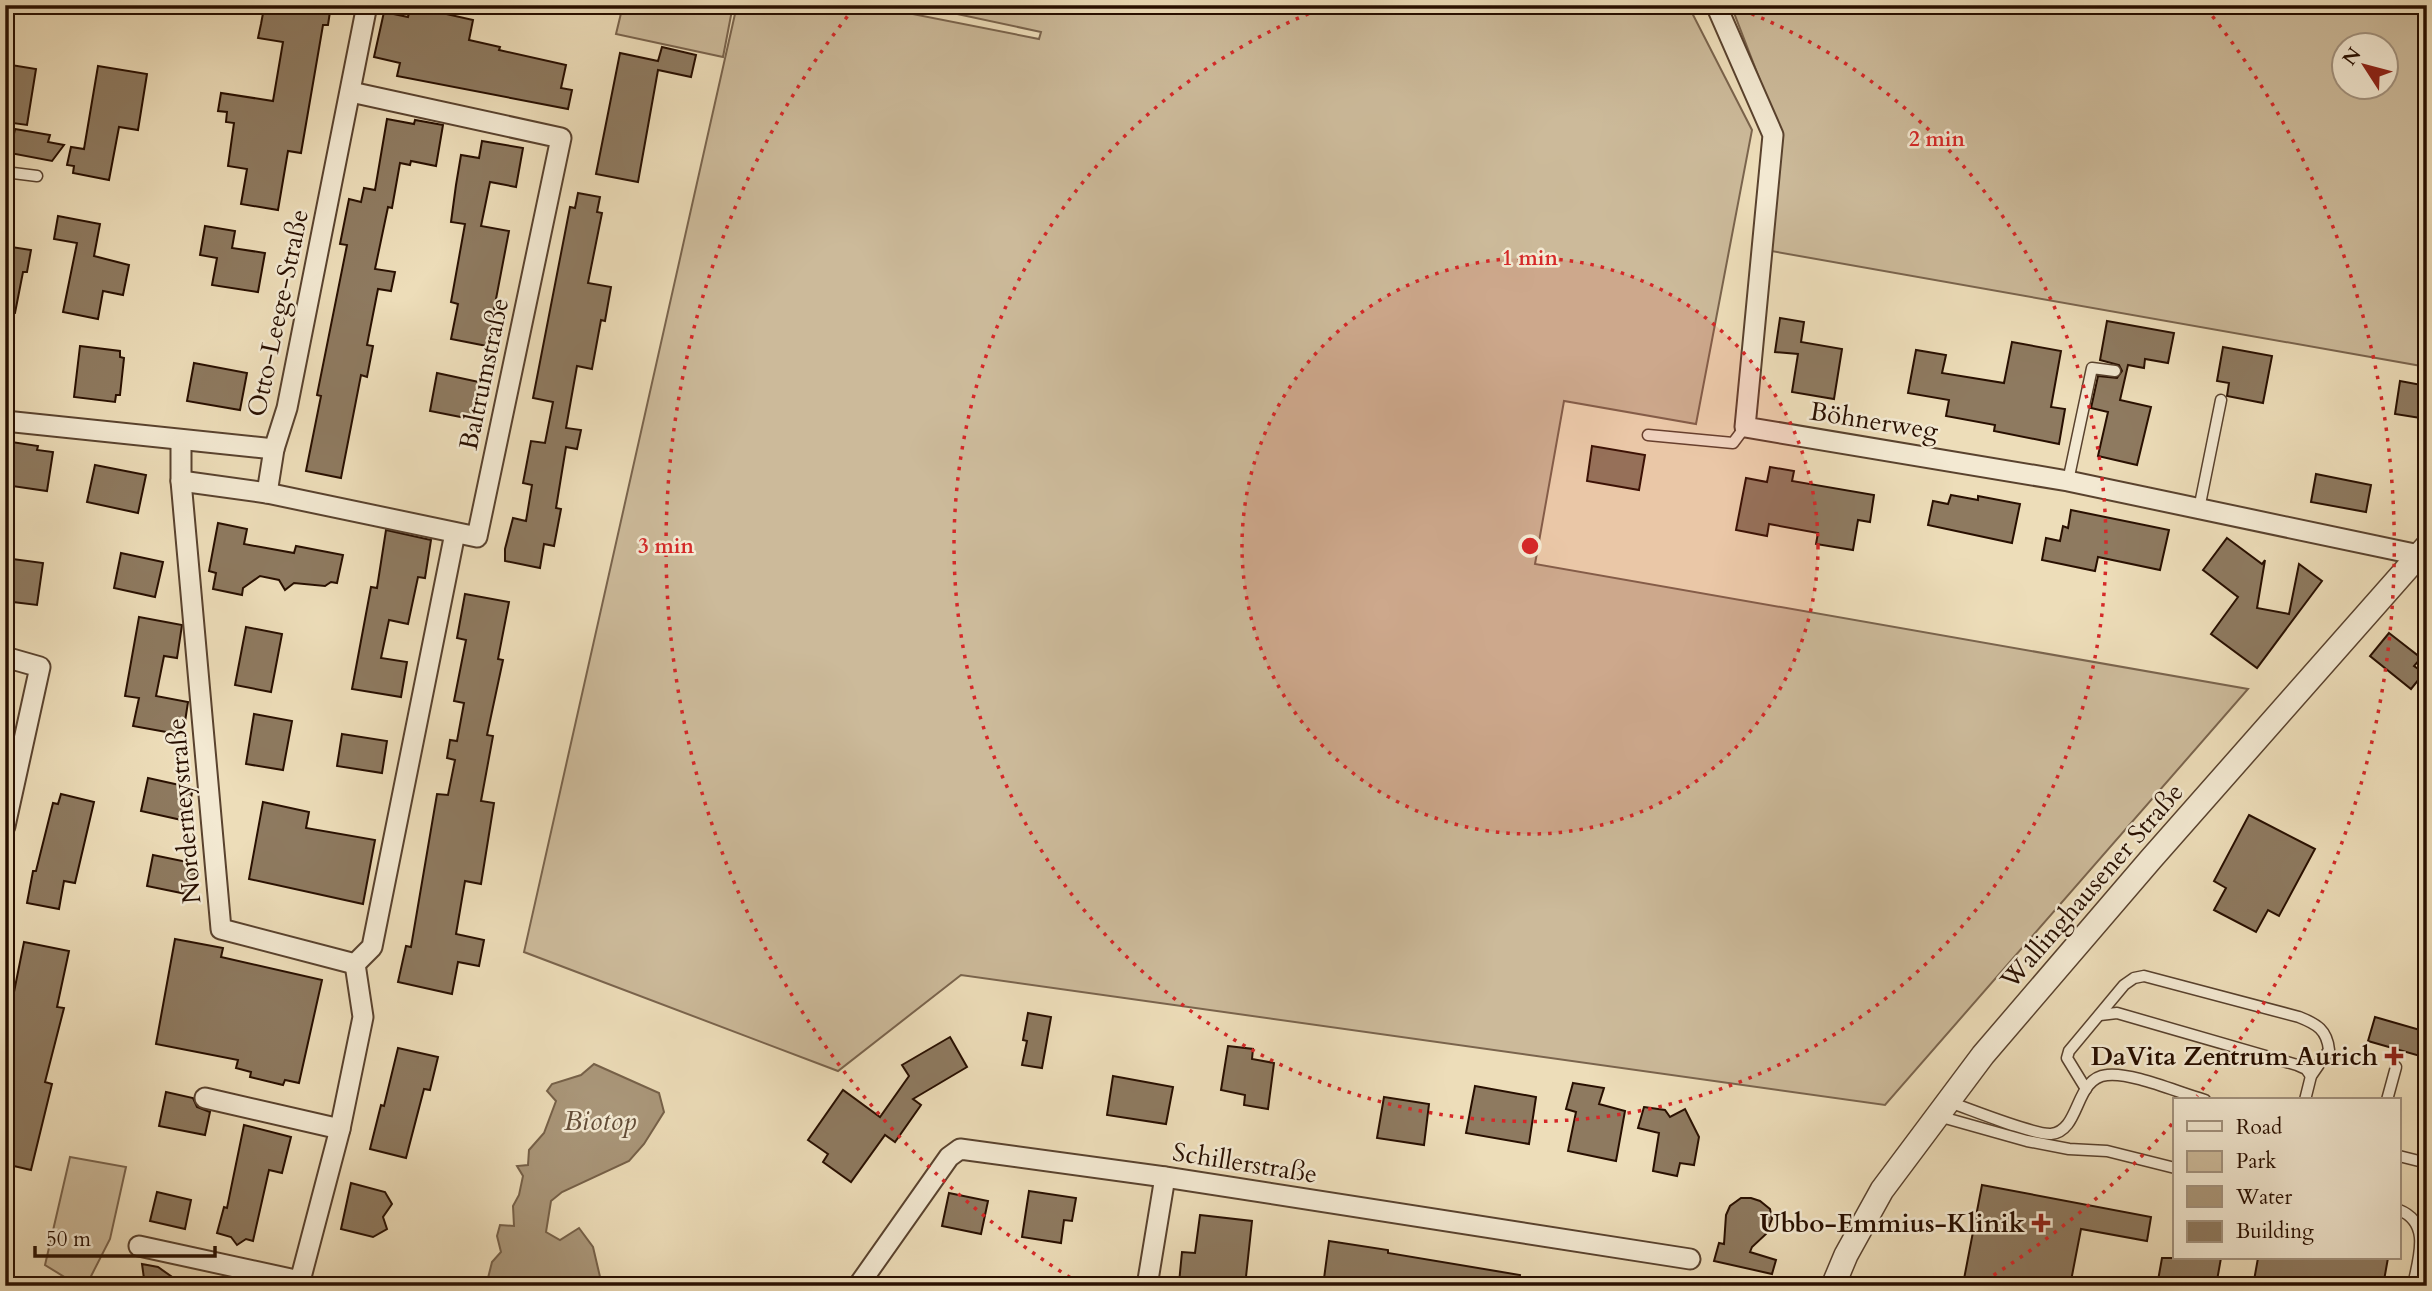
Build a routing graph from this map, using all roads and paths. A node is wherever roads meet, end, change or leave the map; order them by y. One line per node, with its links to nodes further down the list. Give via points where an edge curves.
1 (367, 5): 3 (street, Otto-Leege-Straße)
2 (1716, 5): 9 (street, via 1773,135)
3 (351, 92): 12 (street, Otto-Leege-Straße, via 287,408); 17 (street, Baltrumstraße, via 561,138 477,537)
4 (5, 172): 5 (lane)
5 (37, 176)
6 (2115, 372): 14 (lane, via 2092,368)
7 (2221, 400): 16 (lane)
8 (5, 421): 11 (street, Otto-Leege-Straße)
9 (1745, 427): 10 (lane, via 1733,443); 14 (street, Böhnerweg)
10 (1648, 436)
11 (181, 440): 12 (street, Otto-Leege-Straße); 13 (street, Norderneystraße)
12 (274, 449): 15 (street)
13 (181, 481): 15 (street); 21 (street, Norderneystraße, via 221,929)
14 (2068, 481): 16 (street, Böhnerweg)
15 (267, 493): 17 (street)
16 (2199, 509): 18 (street, Böhnerweg)
17 (455, 533): 21 (street, via 372,947)
18 (2423, 551): 30 (street, Wallinghausener Straße, via 2143,869 1983,1055)
19 (5, 657): 20 (street, via 40,667)
20 (5, 826)
21 (355, 964): 32 (street, via 363,1017)
22 (2099, 1015): 24 (lane, via 2117,1013 2297,1065); 24 (lane, via 2124,985 2144,976 2300,1017 2317,1024 2328,1043 2324,1060); 25 (lane, via 2067,1058)
23 (2396, 1067): 29 (lane)
24 (2311, 1076): 28 (lane)
25 (2086, 1089): 27 (lane, via 2104,1075 2121,1075); 31 (lane)
26 (205, 1098): 32 (street)
27 (2198, 1098)
28 (2306, 1098)
29 (2387, 1098)
30 (1943, 1109): 31 (lane, via 2051,1134); 33 (lane, via 2027,1141); 45 (street, Wallinghausener Straße, via 1882,1190)
31 (2068, 1125): 33 (lane)
32 (340, 1129): 42 (street)
33 (2069, 1149): 36 (lane, via 2107,1151)
34 (2400, 1156): 35 (lane)
35 (2427, 1163)
36 (2173, 1168)
37 (1165, 1177): 41 (street, Schillerstraße); 43 (street, Schillerstraße, via 960,1149 949,1157); 44 (street)
38 (2400, 1211): 39 (lane)
39 (2423, 1232): 46 (lane)
40 (139, 1246): 42 (street)
41 (1690, 1259)
42 (300, 1283)
43 (858, 1286)
44 (1147, 1286)
45 (1833, 1286)
46 (2413, 1286)

